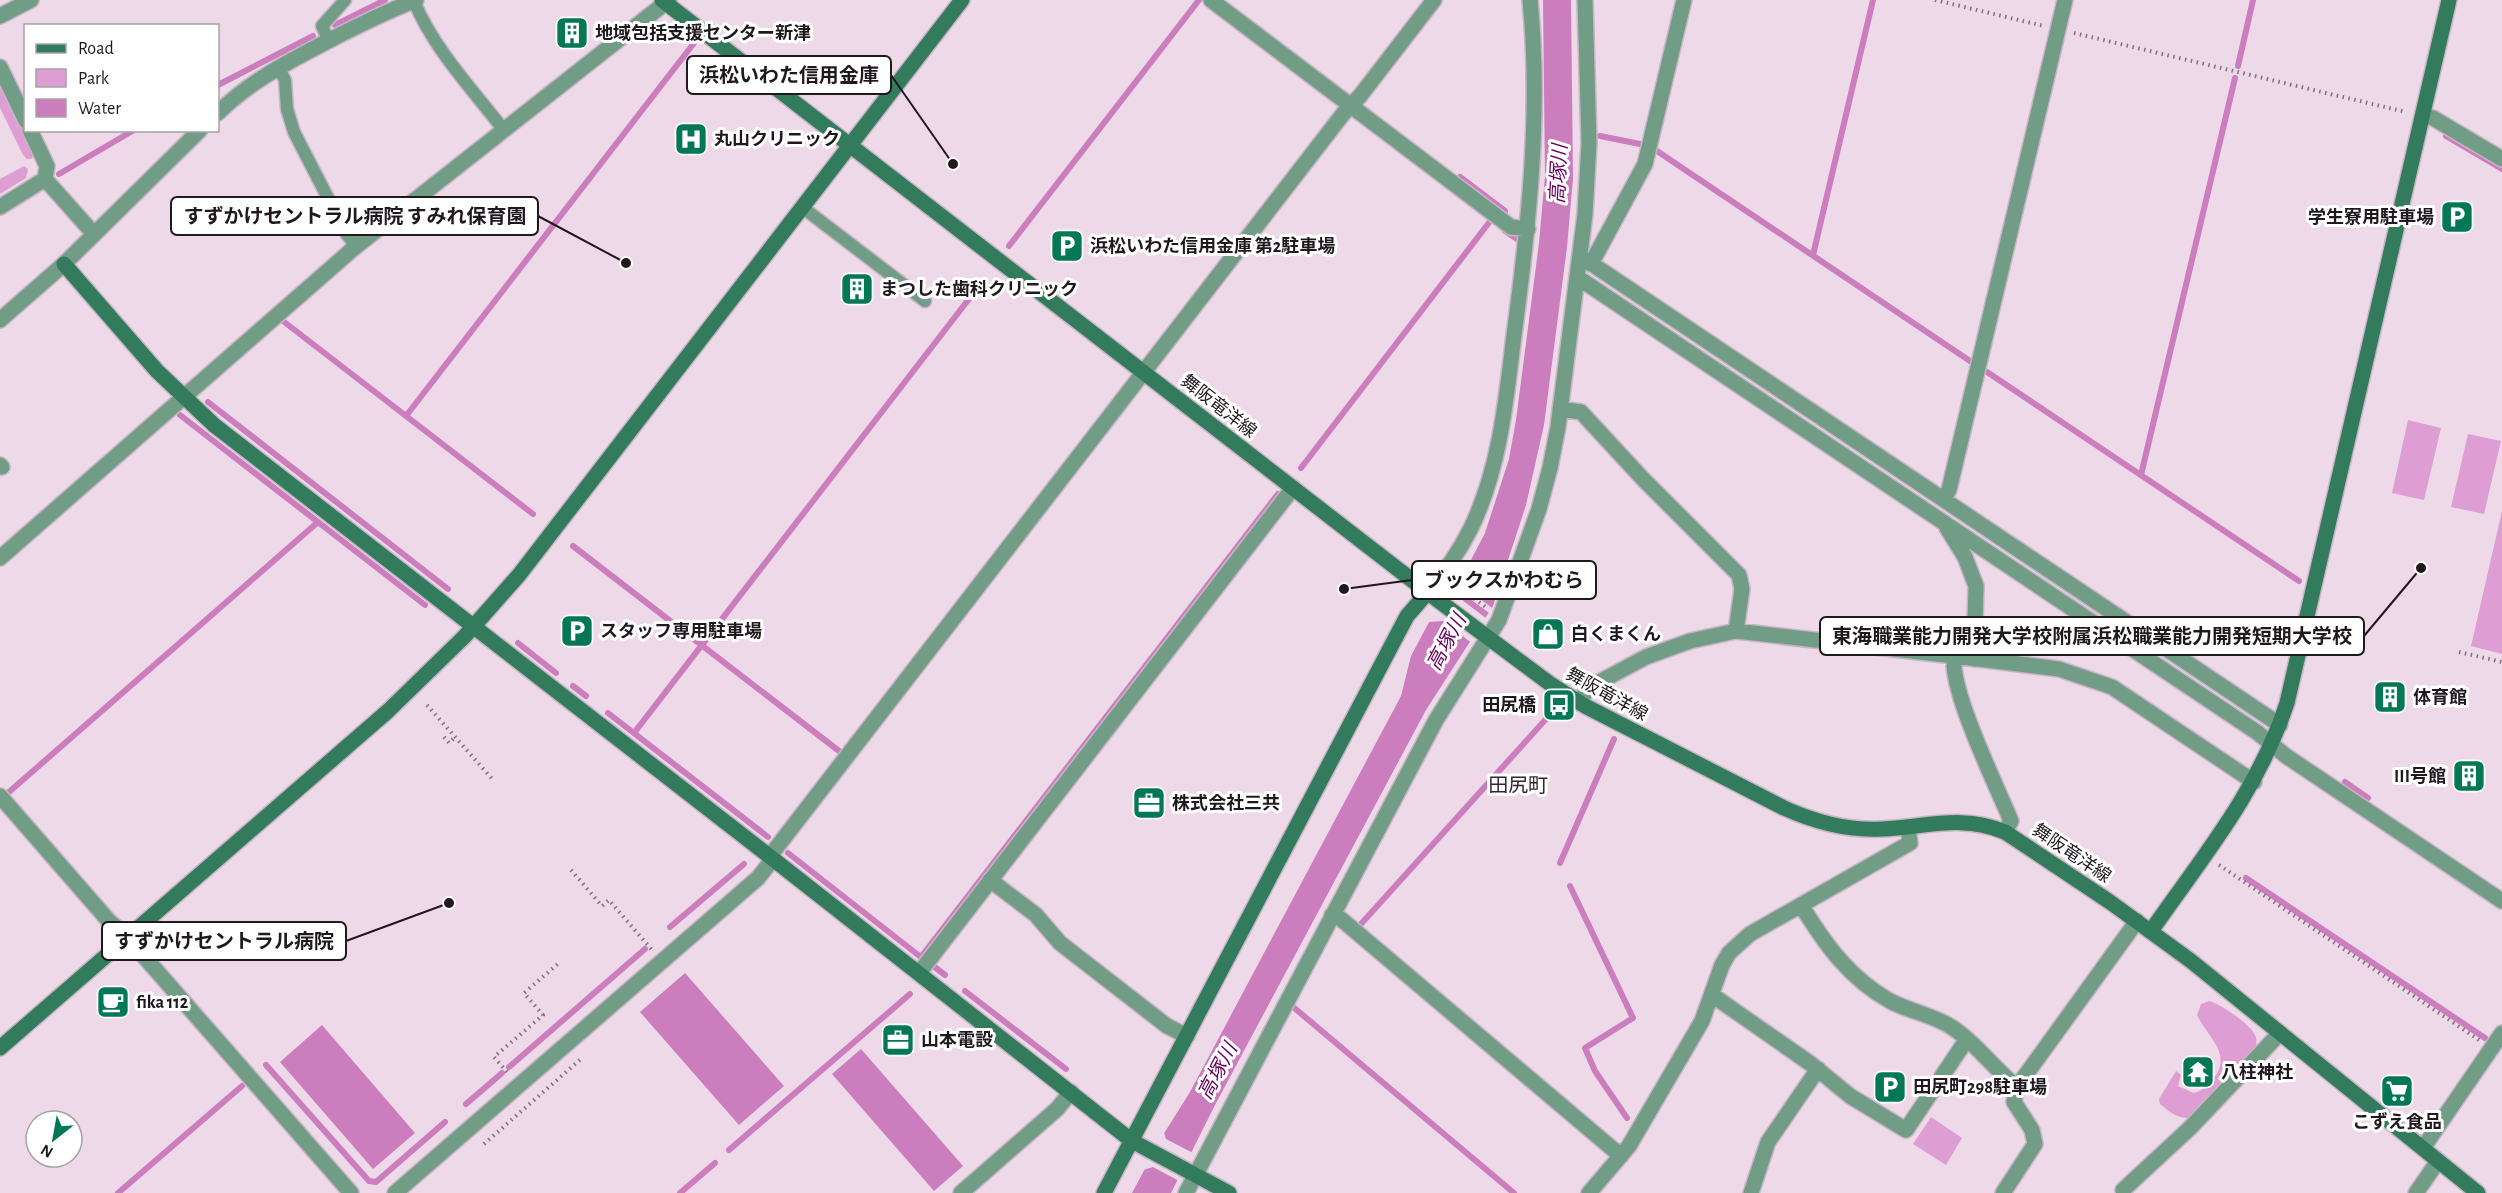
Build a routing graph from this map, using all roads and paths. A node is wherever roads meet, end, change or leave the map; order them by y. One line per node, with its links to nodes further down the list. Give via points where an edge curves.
1 (31, 0): 14 (street)
2 (345, 0): 16 (lane, via 322,27)
3 (415, 0): 16 (street); 23 (lane, via 419,15 446,56)
4 (962, 0): 26 (street)
5 (1211, 0): 19 (street)
6 (1434, 0): 19 (street)
7 (1530, 0): 31 (street, via 1534,142)
8 (1585, 0): 34 (street, via 1589,143)
9 (1684, 0): 34 (street, via 1645,164)
10 (1935, 0): 15 (path)
11 (2065, 0): 15 (street)
12 (2449, 0): 21 (street)
13 (665, 1): 23 (street); 26 (street, 舞阪竜洋線)
14 (0, 16)
15 (2058, 29): 21 (path); 43 (street)
16 (329, 41): 18 (street)
17 (0, 67): 22 (street)
18 (279, 67): 20 (street, via 252,83); 33 (lane, via 294,132 345,231)
19 (1352, 105): 31 (street, via 1510,227); 39 (street)
20 (219, 112)
21 (2424, 116): 27 (street); 58 (street)
22 (24, 117)
23 (503, 129): 33 (street)
24 (31, 132): 28 (street, via 47,166)
25 (198, 132): 32 (street)
26 (850, 146): 30 (street); 39 (street, 舞阪竜洋線)
27 (2502, 159)
28 (45, 179): 29 (street); 32 (street)
29 (0, 207)
30 (802, 207): 37 (lane); 49 (street)
31 (1528, 229): 47 (street, via 1496,456 1472,527)
32 (94, 234): 35 (street)
33 (357, 246): 40 (street)
34 (1586, 260): 36 (street); 43 (street)
35 (64, 264): 38 (street); 40 (street)
36 (1577, 277): 41 (street); 44 (street)
37 (925, 301)
38 (0, 320)
39 (1143, 372): 42 (street, 舞阪竜洋線); 67 (street)
40 (183, 398): 45 (street); 49 (street)
41 (1560, 409): 50 (street, via 1581,412 1739,575 1742,589); 51 (street, via 1539,509 1499,620)
42 (1293, 488): 47 (street, 舞阪竜洋線); 70 (street)
43 (1949, 503): 44 (street); 58 (street)
44 (1944, 523): 54 (street, via 1965,557 1976,586); 61 (street)
45 (0, 558)
46 (1450, 580): 48 (path)
47 (1433, 596): 51 (street, 舞阪竜洋線); 83 (street, via 1407,616)
48 (1491, 611)
49 (474, 627): 67 (street); 76 (street, via 388,711)
50 (1736, 631): 53 (street); 56 (street, via 1690,641 1646,657 1588,688)
51 (1484, 634): 56 (street, 舞阪竜洋線); 73 (street)
52 (2459, 652): 55 (path)
53 (1954, 657): 54 (street); 66 (street, via 1953,669 1963,704 2011,821)
54 (1974, 659): 63 (street, via 2059,669 2112,687)
55 (2502, 662)
56 (1579, 703): 65 (street, 舞阪竜洋線, via 1800,815 1866,830)
57 (428, 705): 60 (path)
58 (2280, 725): 61 (street)
59 (444, 736): 60 (path, via 449,743)
60 (455, 737): 62 (path)
61 (2272, 744): 63 (street); 71 (street)
62 (494, 781)
63 (2254, 782): 75 (street)
64 (0, 796): 76 (street, via 108,920)
65 (1908, 827): 66 (street, 舞阪竜洋線, via 1965,822); 72 (street, via 1910,843)
66 (2005, 832): 74 (street, 舞阪竜洋線)
67 (772, 858): 79 (street); 101 (street, via 758,878)
68 (571, 870): 77 (path, via 602,906 609,900)
69 (2230, 873): 86 (path)
70 (990, 879): 79 (street); 83 (street, via 1036,915 1060,943 1167,1026)
71 (2502, 901)
72 (1801, 905): 80 (street, via 1739,943 1722,965); 84 (street, via 1822,940 1853,974 1891,1001 1944,1022)
73 (1332, 915): 95 (street); 97 (street)
74 (2137, 921): 75 (street, 舞阪竜洋線); 90 (street)
75 (2151, 931): 81 (street, 舞阪竜洋線)
76 (128, 937): 85 (street); 100 (street)
77 (653, 951)
78 (559, 963): 89 (path, via 524,993 543,1015 494,1057)
79 (919, 973): 91 (street)
80 (1713, 994): 88 (street); 95 (street, via 1702,1021)
81 (2280, 1033): 94 (street, 舞阪竜洋線); 98 (street, via 2190,1128)
82 (2502, 1033): 86 (street)
83 (1187, 1036): 92 (street)
84 (1967, 1039): 88 (street, via 1906,1130 1850,1096); 90 (street)
85 (0, 1048)
86 (2492, 1048): 94 (street)
87 (582, 1058): 93 (path)
88 (1818, 1069): 106 (street, via 1768,1142)
89 (509, 1075)
90 (2018, 1087): 107 (street, via 2014,1102 2032,1130 2035,1144)
91 (1071, 1092): 92 (street); 102 (street, via 1057,1109)
92 (1131, 1141): 97 (street); 103 (street)
93 (484, 1144)
94 (2423, 1148): 96 (street, 舞阪竜洋線)
95 (1621, 1156): 99 (street)
96 (2439, 1161): 108 (street); 109 (street, 舞阪竜洋線)
97 (1193, 1174): 104 (street); 105 (street)
98 (2123, 1190)
99 (1591, 1192)
100 (351, 1193)
101 (395, 1193)
102 (961, 1193)
103 (1104, 1193)
104 (1186, 1193)
105 (1229, 1193)
106 (1751, 1193)
107 (2003, 1193)
108 (2416, 1193)
109 (2478, 1193)

